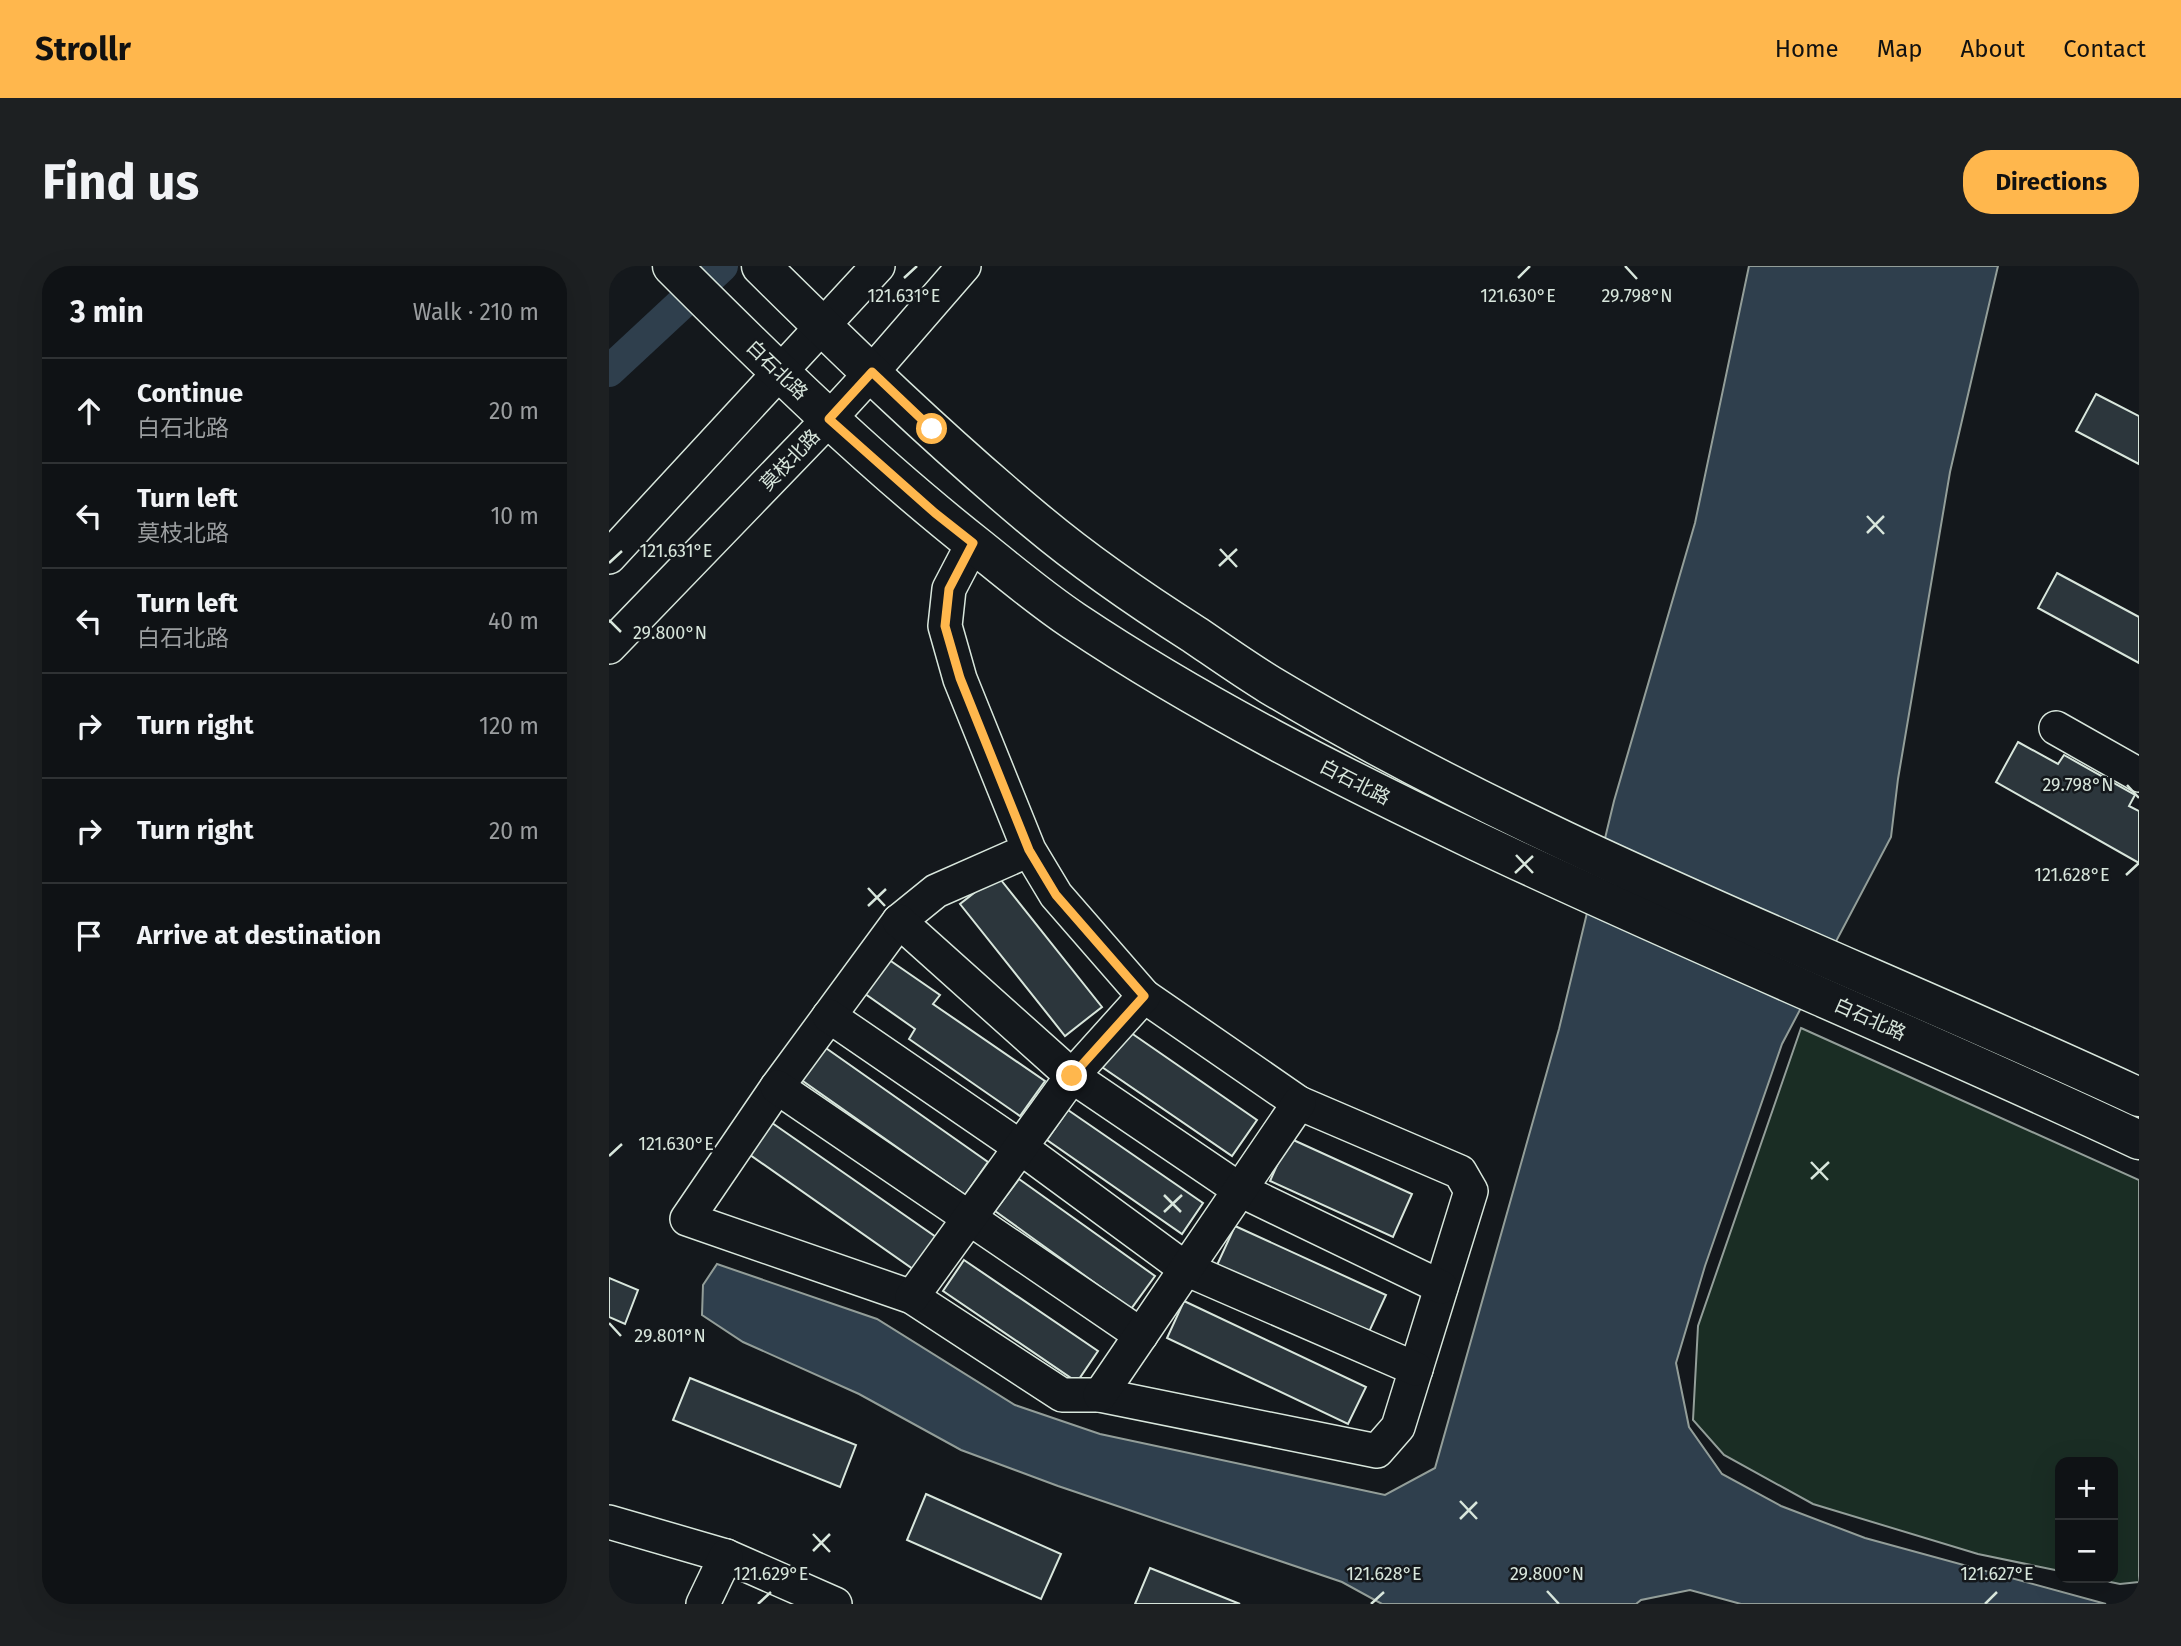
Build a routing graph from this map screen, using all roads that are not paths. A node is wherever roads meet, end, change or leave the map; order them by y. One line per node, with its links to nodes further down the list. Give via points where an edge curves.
1 (672, 266): 7 (main road, 白石北路)
2 (878, 266): 5 (street)
3 (964, 266): 6 (street, 莫枝北路)
4 (768, 273): 5 (main road, 白石北路)
5 (822, 325): 6 (main road, 白石北路); 7 (street)
6 (872, 372): 8 (street, 莫枝北路); 20 (main road, 白石北路, via 1038,523 1114,581 1268,683 1387,752 1602,858)
7 (778, 373): 8 (main road, 白石北路); 10 (street)
8 (829, 419): 9 (main road, 白石北路); 11 (street, 莫枝北路)
9 (973, 543): 14 (street, via 949,589 945,626 960,678); 22 (main road, 白石北路, via 1072,620 1198,698 1371,791 1591,896)
10 (609, 557)
11 (609, 647)
12 (2056, 728): 13 (street)
13 (2139, 775)
14 (1029, 850): 15 (street, via 936,891); 16 (street, via 1056,895)
15 (899, 921): 17 (street); 18 (street)
16 (1144, 996): 18 (street); 21 (street)
17 (829, 1016): 19 (street); 23 (street)
18 (1072, 1076): 23 (street); 24 (street)
19 (777, 1087): 25 (street); 28 (street, via 687,1219)
20 (2139, 1097)
21 (1299, 1103): 24 (street); 27 (street, via 1460,1172 1471,1191)
22 (2139, 1140)
23 (1020, 1147): 25 (street); 26 (street)
24 (1240, 1190): 26 (street); 27 (street)
25 (968, 1219): 28 (street); 29 (street)
26 (1186, 1269): 29 (street); 30 (street)
27 (1441, 1287): 30 (street)
28 (912, 1297): 31 (street, via 1062,1395)
29 (1141, 1335): 31 (street)
30 (1416, 1369): 31 (street, via 1398,1427 1377,1451)
31 (1100, 1395)
32 (609, 1522): 33 (street)
33 (726, 1556): 34 (street); 35 (street)
34 (703, 1604)
35 (835, 1604)

